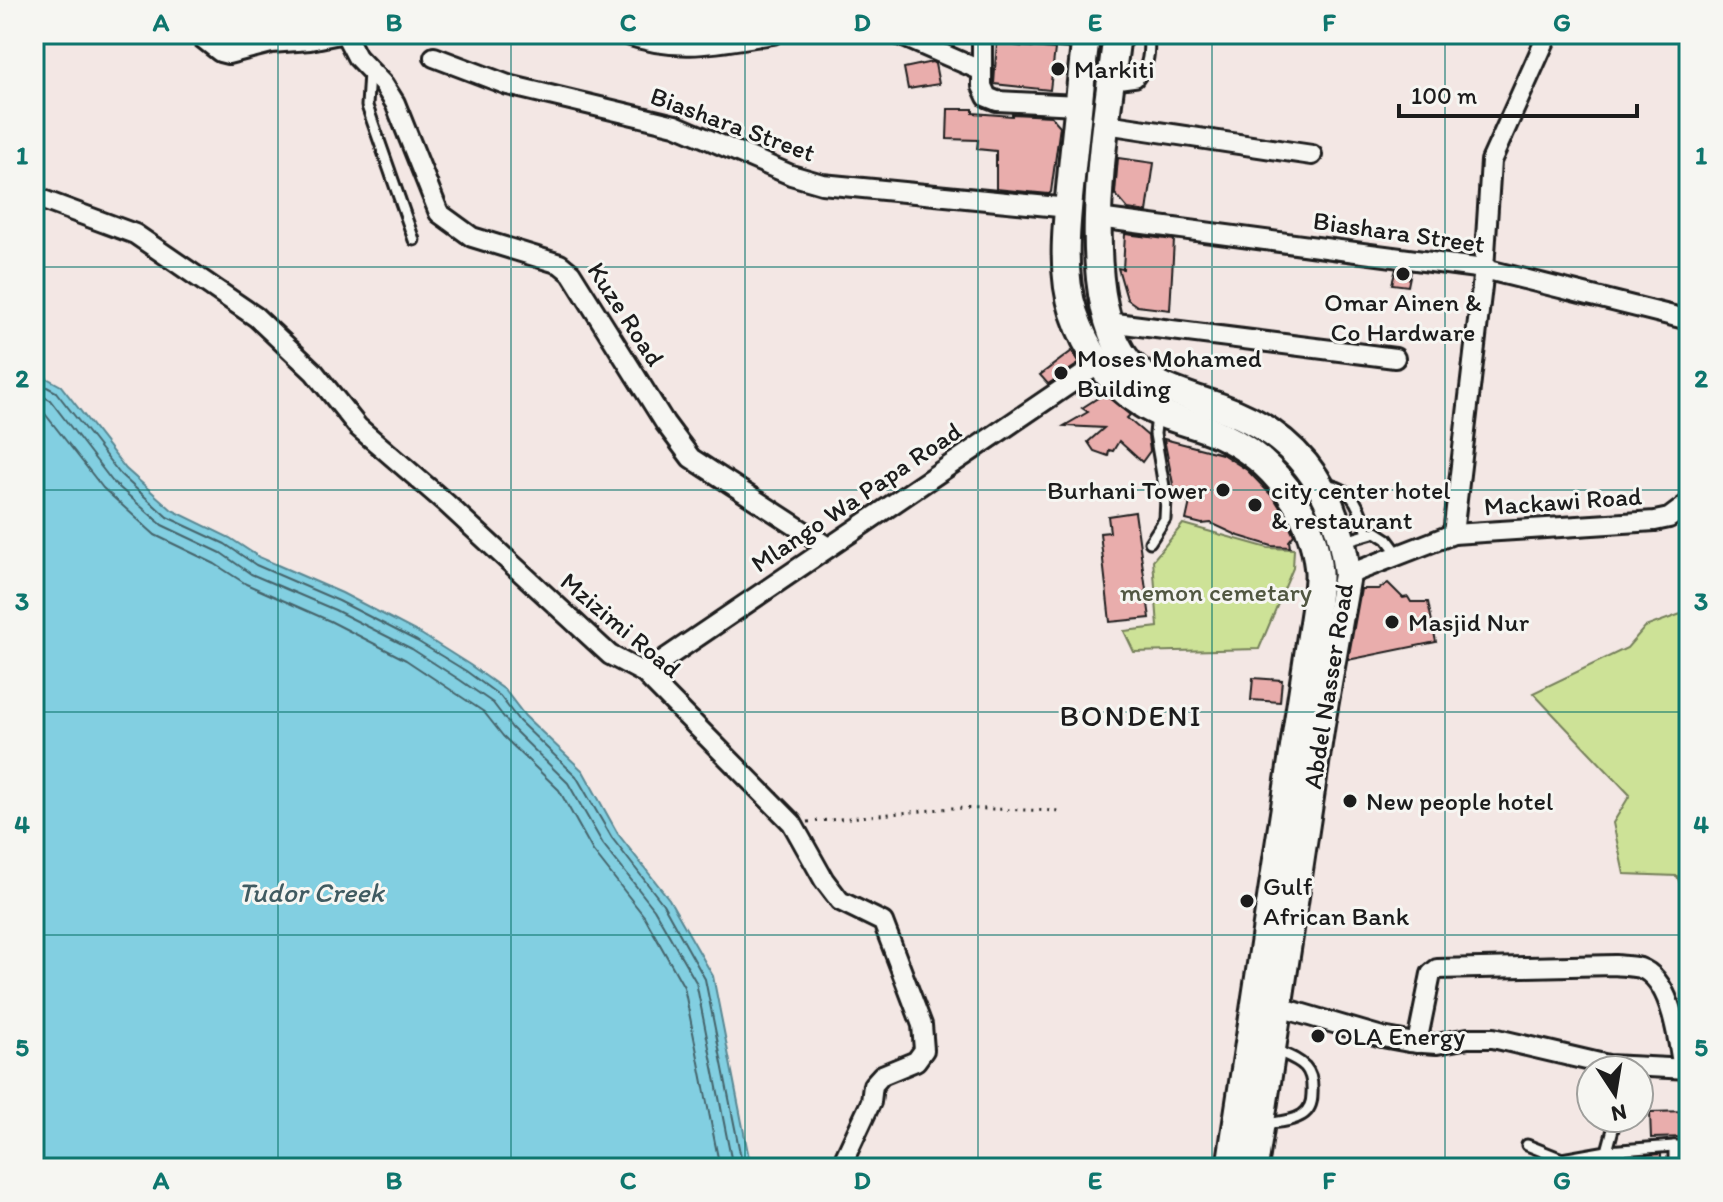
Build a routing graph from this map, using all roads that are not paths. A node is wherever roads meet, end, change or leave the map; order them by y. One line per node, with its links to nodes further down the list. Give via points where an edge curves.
1 (197, 34): 2 (street, via 228,54)
2 (343, 34): 14 (street, Kuze Road)
3 (624, 34): 4 (street, via 694,46)
4 (773, 34)
5 (897, 34): 13 (street)
6 (982, 34): 13 (street)
7 (1019, 34): 11 (street)
8 (1117, 34): 15 (main road, Abdel Nasser Road)
9 (1148, 34): 15 (lane, via 1145,72 1137,81)
10 (1548, 34): 23 (street, via 1491,161)
11 (1085, 36): 16 (main road, Abdel Nasser Road)
12 (434, 57): 20 (street, Biashara Street, via 508,85 675,125 822,184)
13 (982, 71): 16 (street, via 983,93 991,100)
14 (369, 72): 22 (lane, via 367,106); 35 (street, Kuze Road, via 395,103 439,213 472,237 560,264 571,273 691,458)
15 (1111, 85): 17 (main road, Abdel Nasser Road)
16 (1078, 105): 20 (main road, Abdel Nasser Road)
17 (1106, 124): 18 (street); 21 (main road, Abdel Nasser Road)
18 (1312, 155)
19 (34, 195): 38 (street, Mzizimi Road, via 135,234 256,317 314,372 358,427 610,655)
20 (1069, 208): 27 (main road, Abdel Nasser Road, via 1067,284 1085,342)
21 (1098, 218): 23 (street, Biashara Street); 25 (main road, Abdel Nasser Road, via 1098,276)
22 (414, 240)
23 (1484, 269): 24 (street, Biashara Street); 32 (street)
24 (1689, 320)
25 (1108, 322): 26 (street); 29 (main road, Abdel Nasser Road, via 1121,352 1137,369 1158,384 1275,434)
26 (1395, 358)
27 (1099, 364): 28 (main road, Abdel Nasser Road, via 1128,394); 35 (street, Mlango Wa Papa Road)
28 (1157, 411): 33 (lane, via 1165,519); 39 (main road, Abdel Nasser Road, via 1222,436 1257,457 1299,507 1314,544 1319,569 1316,603)
29 (1318, 483): 31 (lane, via 1341,487 1355,499); 34 (main road, Abdel Nasser Road)
30 (1689, 503): 32 (street, Mackawi Road, via 1655,521)
31 (1368, 533): 34 (lane); 36 (lane, via 1387,539)
32 (1453, 534): 36 (street, Mackawi Road)
33 (1150, 542)
34 (1342, 542): 37 (main road, Abdel Nasser Road)
35 (828, 547): 38 (street, Mlango Wa Papa Road)
36 (1399, 555): 37 (street, Mackawi Road)
37 (1347, 575): 39 (main road, Abdel Nasser Road)
38 (644, 673): 53 (street, Mzizimi Road, via 792,823 840,901 883,922 913,996 924,1050 916,1061 882,1075 873,1085 871,1102)
39 (1277, 934): 40 (main road, Abdel Nasser Road); 46 (main road, Abdel Nasser Road)
40 (1279, 1007): 41 (street); 42 (main road, Abdel Nasser Road)
41 (1417, 1043): 43 (street, via 1493,1038); 45 (street, via 1431,974 1437,969 1615,965 1643,970 1659,985 1671,1008)
42 (1272, 1049): 46 (main road, Abdel Nasser Road); 47 (lane, via 1307,1067 1313,1080 1312,1104 1293,1120)
43 (1575, 1057)
44 (1655, 1069): 45 (street)
45 (1686, 1069)
46 (1254, 1089): 47 (main road, Abdel Nasser Road); 54 (main road, Abdel Nasser Road)
47 (1261, 1124): 55 (main road, Abdel Nasser Road)
48 (1612, 1134): 52 (lane)
49 (1527, 1145): 52 (lane, via 1562,1159)
50 (1674, 1146): 51 (lane); 52 (lane); 56 (lane)
51 (1689, 1146)
52 (1607, 1151)
53 (841, 1166)
54 (1230, 1168)
55 (1254, 1168)
56 (1674, 1168)

